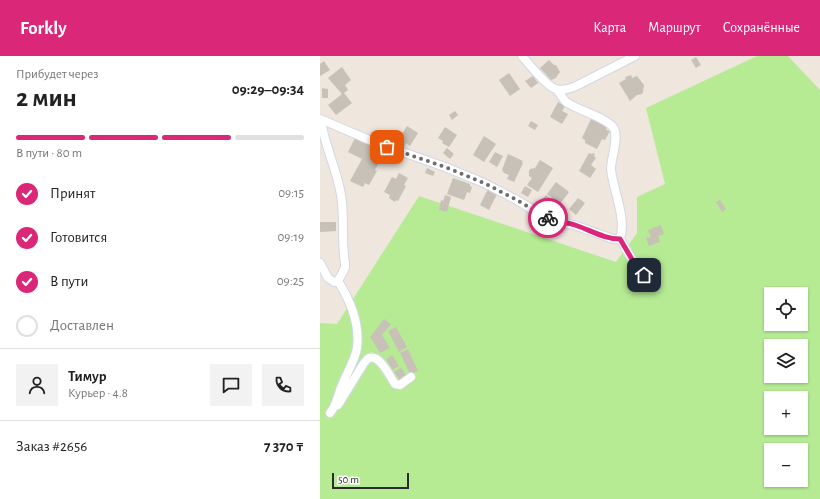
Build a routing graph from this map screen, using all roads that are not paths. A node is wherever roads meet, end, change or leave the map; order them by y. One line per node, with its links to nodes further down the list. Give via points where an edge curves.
1 (522, 56): 4 (street)
2 (635, 56): 3 (street)
3 (570, 88): 4 (street); 5 (street, via 565,91)
4 (557, 90): 5 (street)
5 (565, 101): 7 (street, via 609,124 615,132 612,170 621,222)
6 (320, 120): 7 (street, via 484,183 554,221); 10 (street, via 341,195 345,268)
7 (620, 239): 9 (street)
8 (320, 263): 10 (street, via 328,278 334,282)
9 (644, 275)
10 (338, 281): 11 (street, via 344,289 354,315 357,348 332,411 338,406 369,358 381,362 395,384 400,385)
11 (412, 377)

